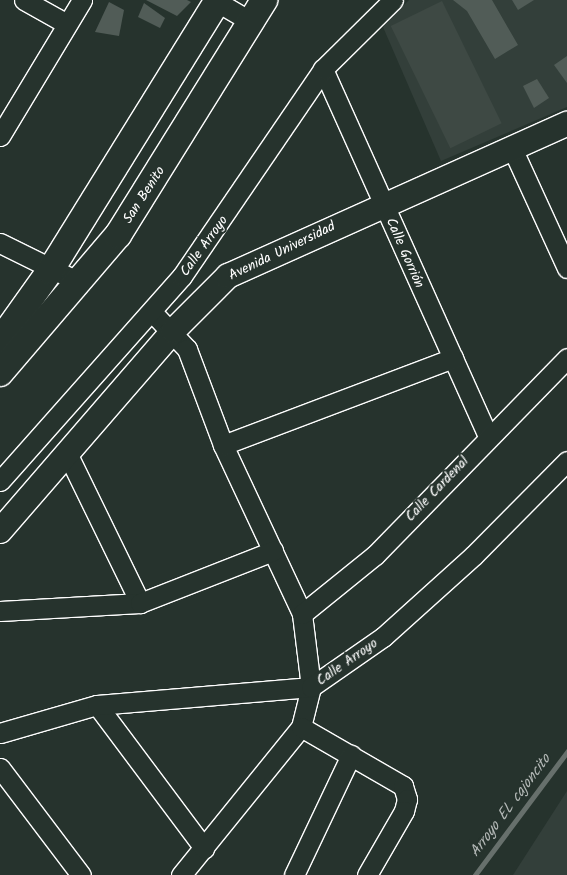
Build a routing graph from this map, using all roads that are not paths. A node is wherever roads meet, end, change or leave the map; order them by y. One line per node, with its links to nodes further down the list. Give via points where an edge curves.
1 (24, 0): 6 (street)
2 (82, 0): 6 (street)
3 (393, 0): 7 (street, Calle Arroyo)
4 (216, 1): 5 (street); 15 (main road)
5 (257, 11): 16 (main road, San Benito, via 140,203)
6 (67, 24): 8 (street)
7 (322, 69): 12 (street, Calle Gorrión); 17 (street, Calle Arroyo, via 223,221)
8 (5, 116): 10 (street)
9 (567, 124): 11 (street, Avenida Universidad)
10 (0, 136)
11 (512, 148): 12 (street, Avenida Universidad); 14 (street)
12 (384, 204): 18 (street, Avenida Universidad, via 228,276); 20 (street, Calle Gorrión)
13 (0, 243): 15 (street)
14 (567, 268)
15 (50, 271): 16 (street); 19 (main road)
16 (79, 282): 22 (main road, San Benito)
17 (152, 312): 18 (street); 27 (street, Calle Arroyo)
18 (173, 331): 24 (street, via 187,349); 25 (street, Avenida Universidad)
19 (0, 341)
20 (453, 358): 23 (street, Calle Gorrión); 24 (street)
21 (567, 358): 23 (street, Calle Cardenal)
22 (0, 373)
23 (488, 436): 32 (street, Calle Cardenal, via 375,555)
24 (224, 445): 29 (street)
25 (67, 454): 28 (street, Avenida Universidad); 30 (street)
26 (567, 461): 33 (street, Calle Arroyo, via 474,556 383,637)
27 (0, 481)
28 (0, 531)
29 (273, 551): 30 (street); 32 (street)
30 (140, 603): 31 (street)
31 (0, 611)
32 (302, 614): 33 (street)
33 (311, 687): 34 (street, Calle Arroyo); 35 (street)
34 (97, 704): 36 (street, Calle Arroyo); 39 (street)
35 (302, 727): 37 (street); 39 (street)
36 (0, 733)
37 (351, 755): 42 (street); 43 (street, via 403,786 408,799)
38 (0, 768): 40 (street)
39 (204, 848): 41 (street)
40 (81, 875)
41 (181, 875)
42 (294, 875)
43 (366, 875)

